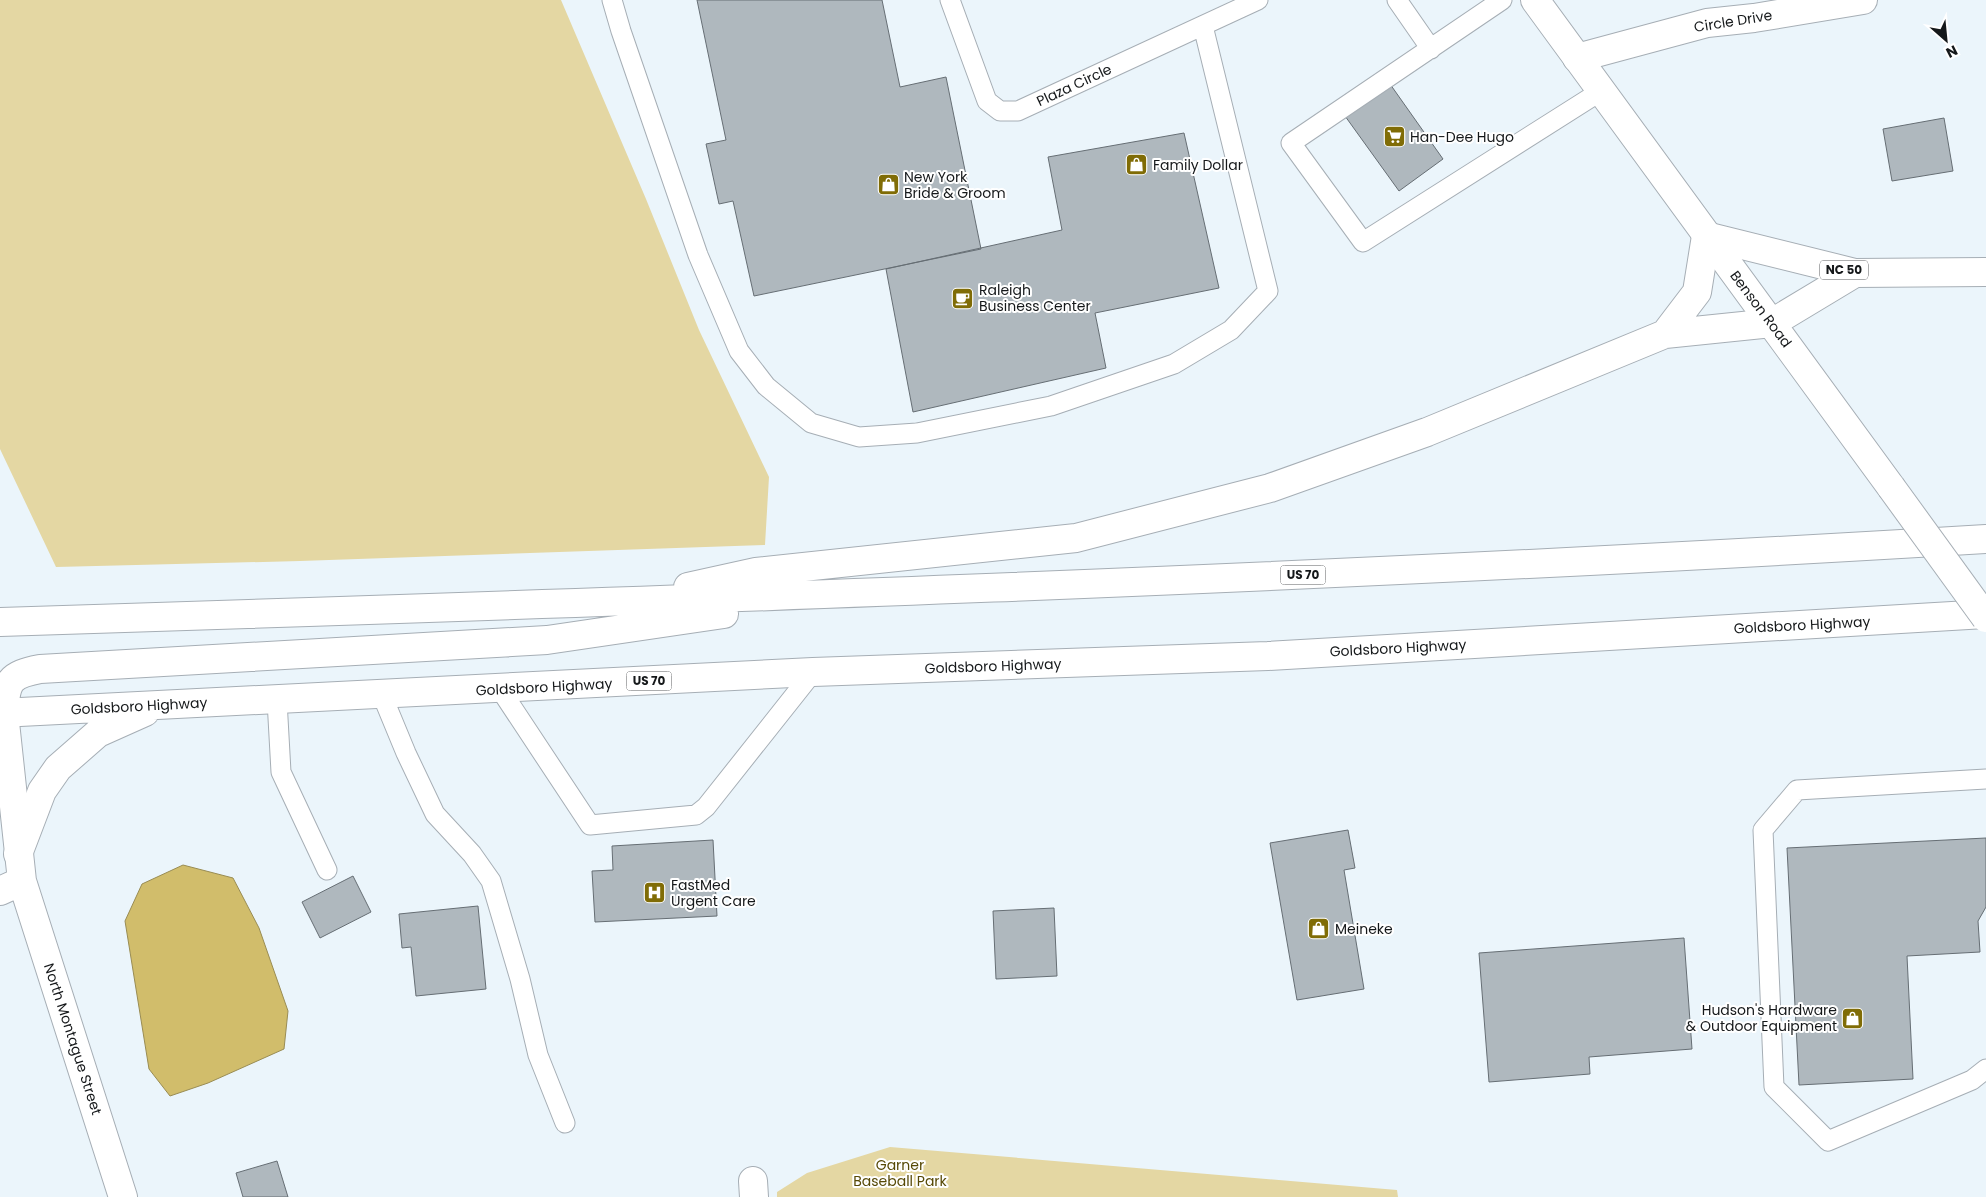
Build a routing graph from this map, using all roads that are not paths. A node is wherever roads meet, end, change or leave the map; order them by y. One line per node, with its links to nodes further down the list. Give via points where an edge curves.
1 (612, 0): 9 (lane, via 698,255 739,351 766,386 811,423 859,437 917,433 1051,406 1174,364 1232,330 1268,291)
2 (950, 0): 9 (lane, Plaza Circle, via 987,101 1000,112 1018,111)
3 (1258, 0): 9 (lane, Plaza Circle)
4 (1397, 0): 10 (lane)
5 (1502, 0): 10 (lane)
6 (1535, 0): 11 (main road, Benson Road)
7 (1862, 0): 8 (main road, Circle Drive)
8 (1752, 9): 11 (main road, Circle Drive)
9 (1203, 26)
10 (1431, 48): 12 (lane, via 1291,143 1363,242)
11 (1577, 58): 12 (main road, Benson Road)
12 (1601, 91): 13 (main road, Benson Road)
13 (1706, 236): 15 (main road, NC 50); 16 (main road, Benson Road); 17 (main road, via 1697,292)
14 (1986, 272): 15 (main road, NC 50)
15 (1855, 273): 16 (main road)
16 (1772, 323): 17 (main road); 22 (main road, Benson Road, bridge)
17 (1665, 334): 20 (main road, via 1427,432 1270,488 1076,538 756,572)
18 (1986, 538): 19 (main road, US 70, via 1504,566)
19 (856, 593): 20 (main road, US 70); 29 (main road, North Montague Street, via 547,640 40,669 16,676 5,692)
20 (619, 603): 23 (main road, US 70)
21 (1986, 614): 24 (main road, Goldsboro Highway / US 70, via 1268,656)
22 (1986, 618)
23 (0, 622)
24 (813, 672): 25 (main road, Goldsboro Highway / US 70); 25 (lane, via 706,808 696,815 590,826)
25 (500, 689): 26 (main road, Goldsboro Highway / US 70)
26 (382, 695): 27 (main road, Goldsboro Highway / US 70); 35 (lane, via 435,814 472,854 490,881 520,979 538,1055)
27 (277, 700): 28 (main road, Goldsboro Highway / US 70); 32 (lane, via 281,772)
28 (163, 705): 29 (main road, Goldsboro Highway / US 70); 31 (main road, via 98,732 58,768 42,791)
29 (2, 713): 31 (main road, North Montague Street)
30 (1986, 779): 34 (lane, via 1798,790 1763,830 1774,1087 1828,1141 1972,1080)
31 (18, 854): 33 (main road, North Montague Street)
32 (327, 870)
33 (11, 886): 36 (main road, North Montague Street)
34 (1986, 1069)
35 (565, 1123)
36 (123, 1197)

